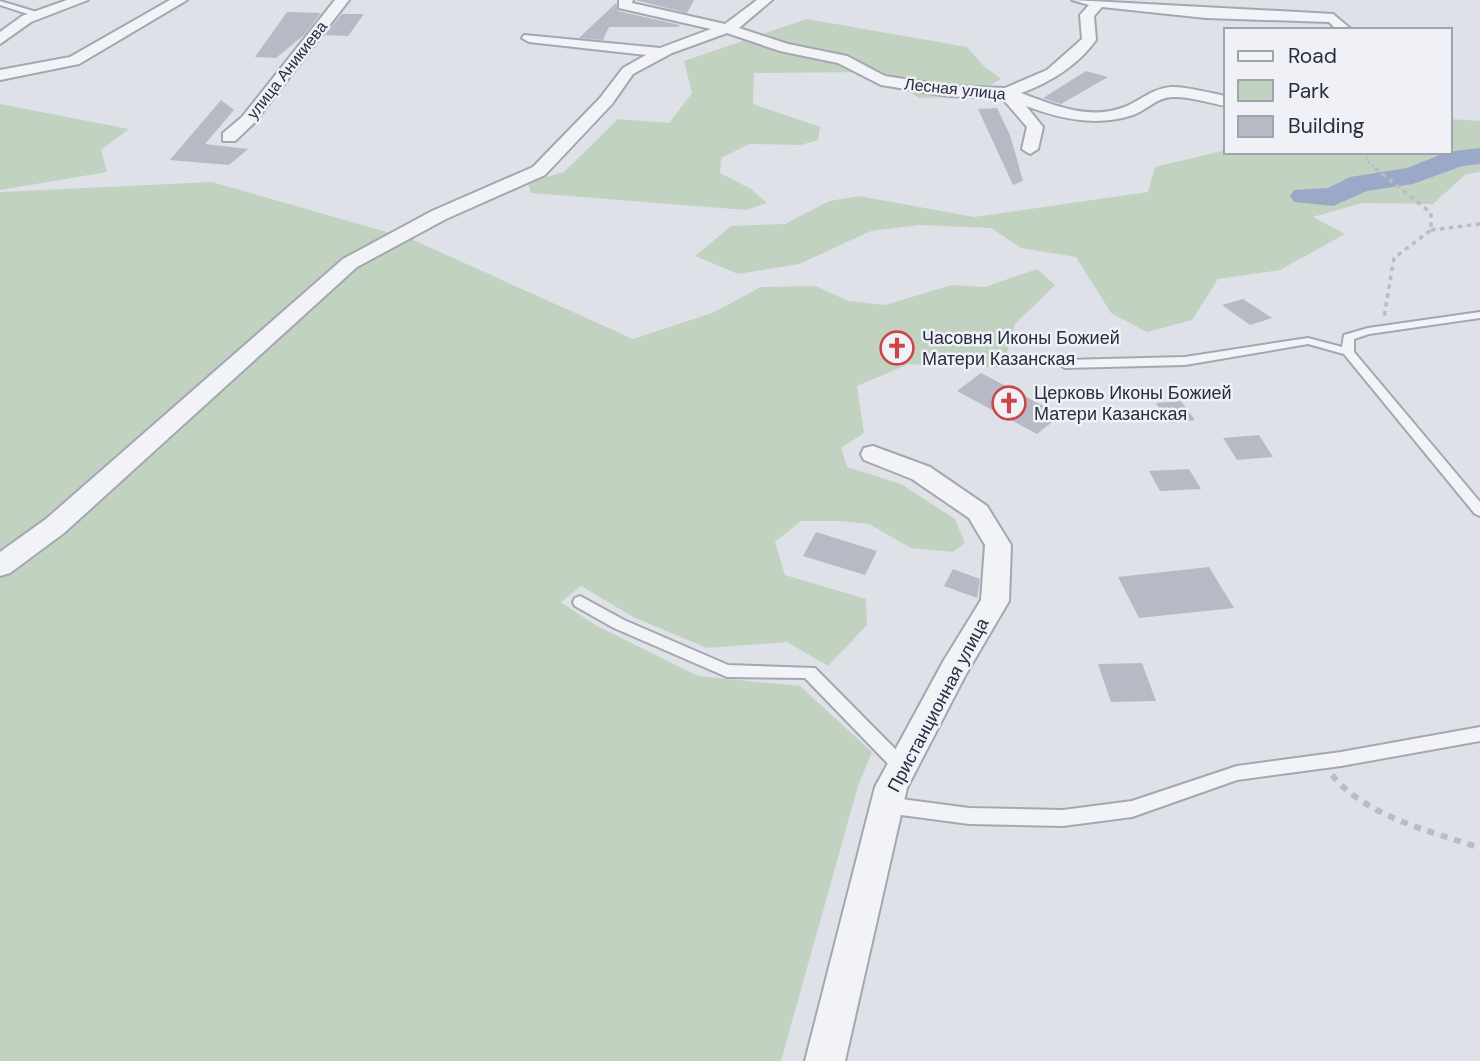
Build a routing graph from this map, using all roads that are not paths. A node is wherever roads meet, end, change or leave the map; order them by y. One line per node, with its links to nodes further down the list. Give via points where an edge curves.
1 (81, 0): 9 (street)
2 (180, 0): 15 (street, via 74,61)
3 (342, 0): 19 (street, улица Аникиева, via 248,120)
4 (626, 0): 10 (street, via 624,5)
5 (765, 0): 10 (street)
6 (1079, 0): 8 (street)
7 (0, 3): 9 (lane)
8 (1099, 3): 11 (street, via 1213,16 1333,18); 17 (street, via 1087,15 1089,40 1077,56 1046,79)
9 (37, 15): 13 (street, via 7,31)
10 (726, 28): 14 (street); 17 (street, Лесная улица, via 785,48 842,59 881,80 949,91)
11 (1343, 28)
12 (529, 38): 14 (street)
13 (0, 42): 15 (street)
14 (664, 53): 26 (street, via 628,71 606,101 539,171 350,262 55,526)
15 (16, 74): 16 (street)
16 (0, 75)
17 (1007, 93): 18 (street, Лесная улица, via 1059,113 1101,118 1172,92); 20 (street, via 1035,127)
18 (1224, 101)
19 (229, 137)
20 (1030, 149)
21 (1480, 315): 22 (lane, via 1348,337)
22 (1348, 352): 23 (lane, via 1308,341 1185,361); 25 (lane)
23 (1065, 364)
24 (873, 454): 29 (street, Пристанционная улица, via 920,473 978,512 999,545 995,601)
25 (1480, 511)
26 (0, 566)
27 (580, 602): 29 (lane, via 727,671 809,672)
28 (1480, 734): 30 (lane, via 1237,773 1132,809 1063,818 969,816)
29 (902, 766): 30 (street, Пристанционная улица)
30 (886, 805): 31 (street, Пристанционная улица)
31 (825, 1061)

